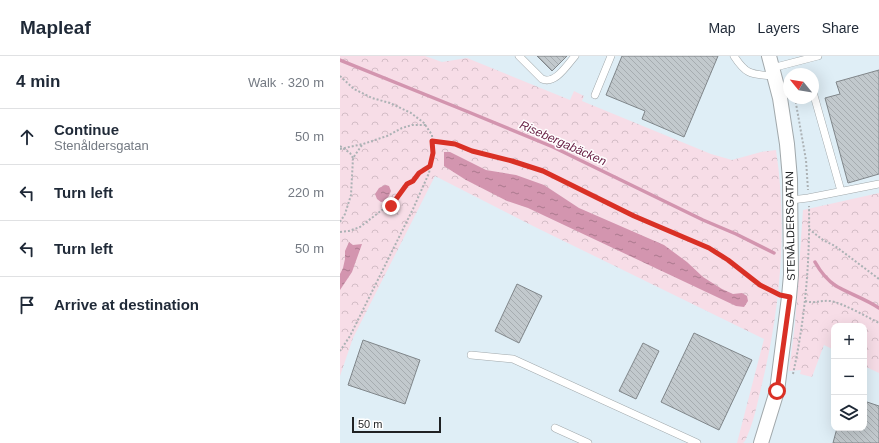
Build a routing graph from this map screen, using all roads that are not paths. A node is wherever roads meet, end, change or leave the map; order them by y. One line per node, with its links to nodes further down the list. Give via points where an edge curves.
1 (519, 56): 2 (lane, via 542,79 550,81)
2 (575, 56)
3 (611, 56): 8 (lane)
4 (734, 56): 6 (lane, via 742,69 753,74)
5 (816, 56): 6 (lane)
6 (772, 67): 7 (street, STENÅLDERSGATAN)
7 (783, 94)
8 (595, 95)
9 (784, 104): 13 (street, STENÅLDERSGATAN)
10 (816, 104): 12 (lane)
11 (879, 184): 12 (lane)
12 (841, 191): 13 (lane)
13 (791, 200): 18 (street, STENÅLDERSGATAN, via 790,297 777,391)
14 (471, 355): 17 (lane, via 513,359)
15 (555, 428): 16 (lane)
16 (588, 443)
17 (697, 443)
18 (761, 443)

